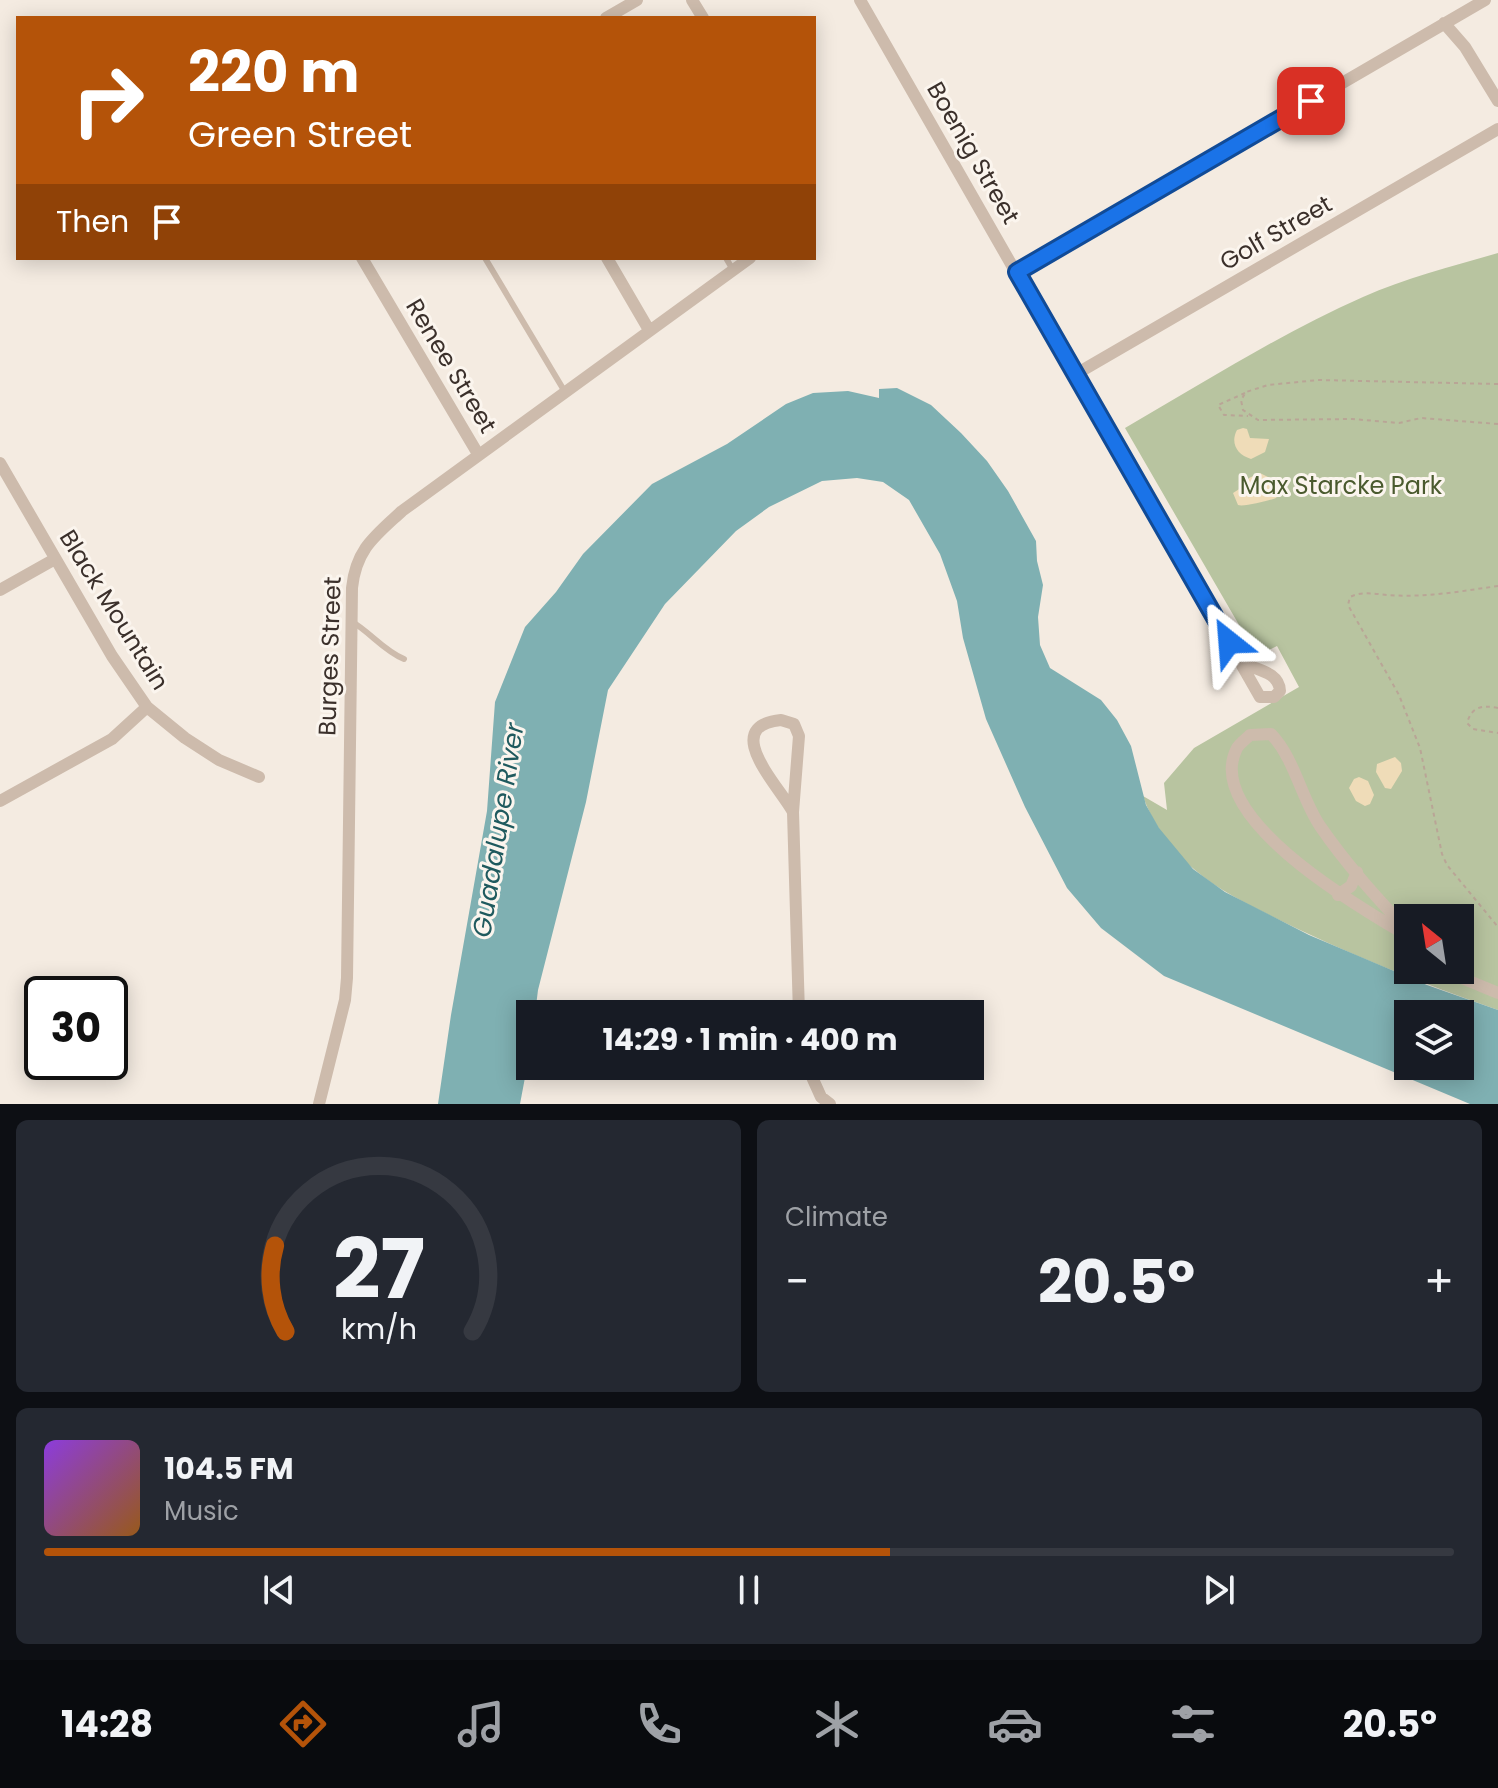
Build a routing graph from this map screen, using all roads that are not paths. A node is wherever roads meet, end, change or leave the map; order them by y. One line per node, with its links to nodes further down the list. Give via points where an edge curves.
1 (637, 0): 4 (street)
2 (1485, 0): 5 (street)
3 (866, 2): 14 (street, Boenig Street)
4 (609, 16)
5 (1444, 23): 6 (street); 14 (street)
6 (1498, 101)
7 (1498, 129): 16 (street, Golf Street)
8 (363, 260): 18 (street, Renee Street)
9 (486, 260): 17 (lane)
10 (608, 260): 15 (street)
11 (727, 260): 13 (lane)
12 (747, 260): 13 (street, Burges Street)
13 (733, 270): 15 (street, Burges Street)
14 (1017, 272): 16 (street, Boenig Street)
15 (649, 330): 17 (street, Burges Street)
16 (1076, 374): 24 (street, Boenig Street)
17 (565, 392): 18 (street, Burges Street)
18 (478, 454): 22 (street, Burges Street, via 402,511 364,548 353,572)
19 (0, 463): 20 (street, Black Mountain)
20 (55, 559): 21 (street); 25 (street, Black Mountain)
21 (0, 590)
22 (351, 621): 23 (lane); 37 (street, Burges Street, via 347,978)
23 (404, 659)
24 (1240, 662)
25 (147, 707): 26 (street, Black Mountain, via 219,760); 27 (street, via 112,739)
26 (259, 777)
27 (0, 801)
28 (793, 812): 28 (street, via 799,736 794,724 767,721 752,741 756,757); 35 (street)
29 (1357, 872): 30 (street, via 1351,886); 30 (street, via 1320,825 1280,743 1271,734 1250,735 1237,747 1232,766 1236,791 1285,852); 31 (street)
30 (1338, 895): 32 (street)
31 (1394, 917)
32 (1394, 926)
33 (1474, 983): 34 (street)
34 (1498, 993)
35 (799, 1000)
36 (813, 1080): 38 (street)
37 (319, 1104)
38 (830, 1104)

